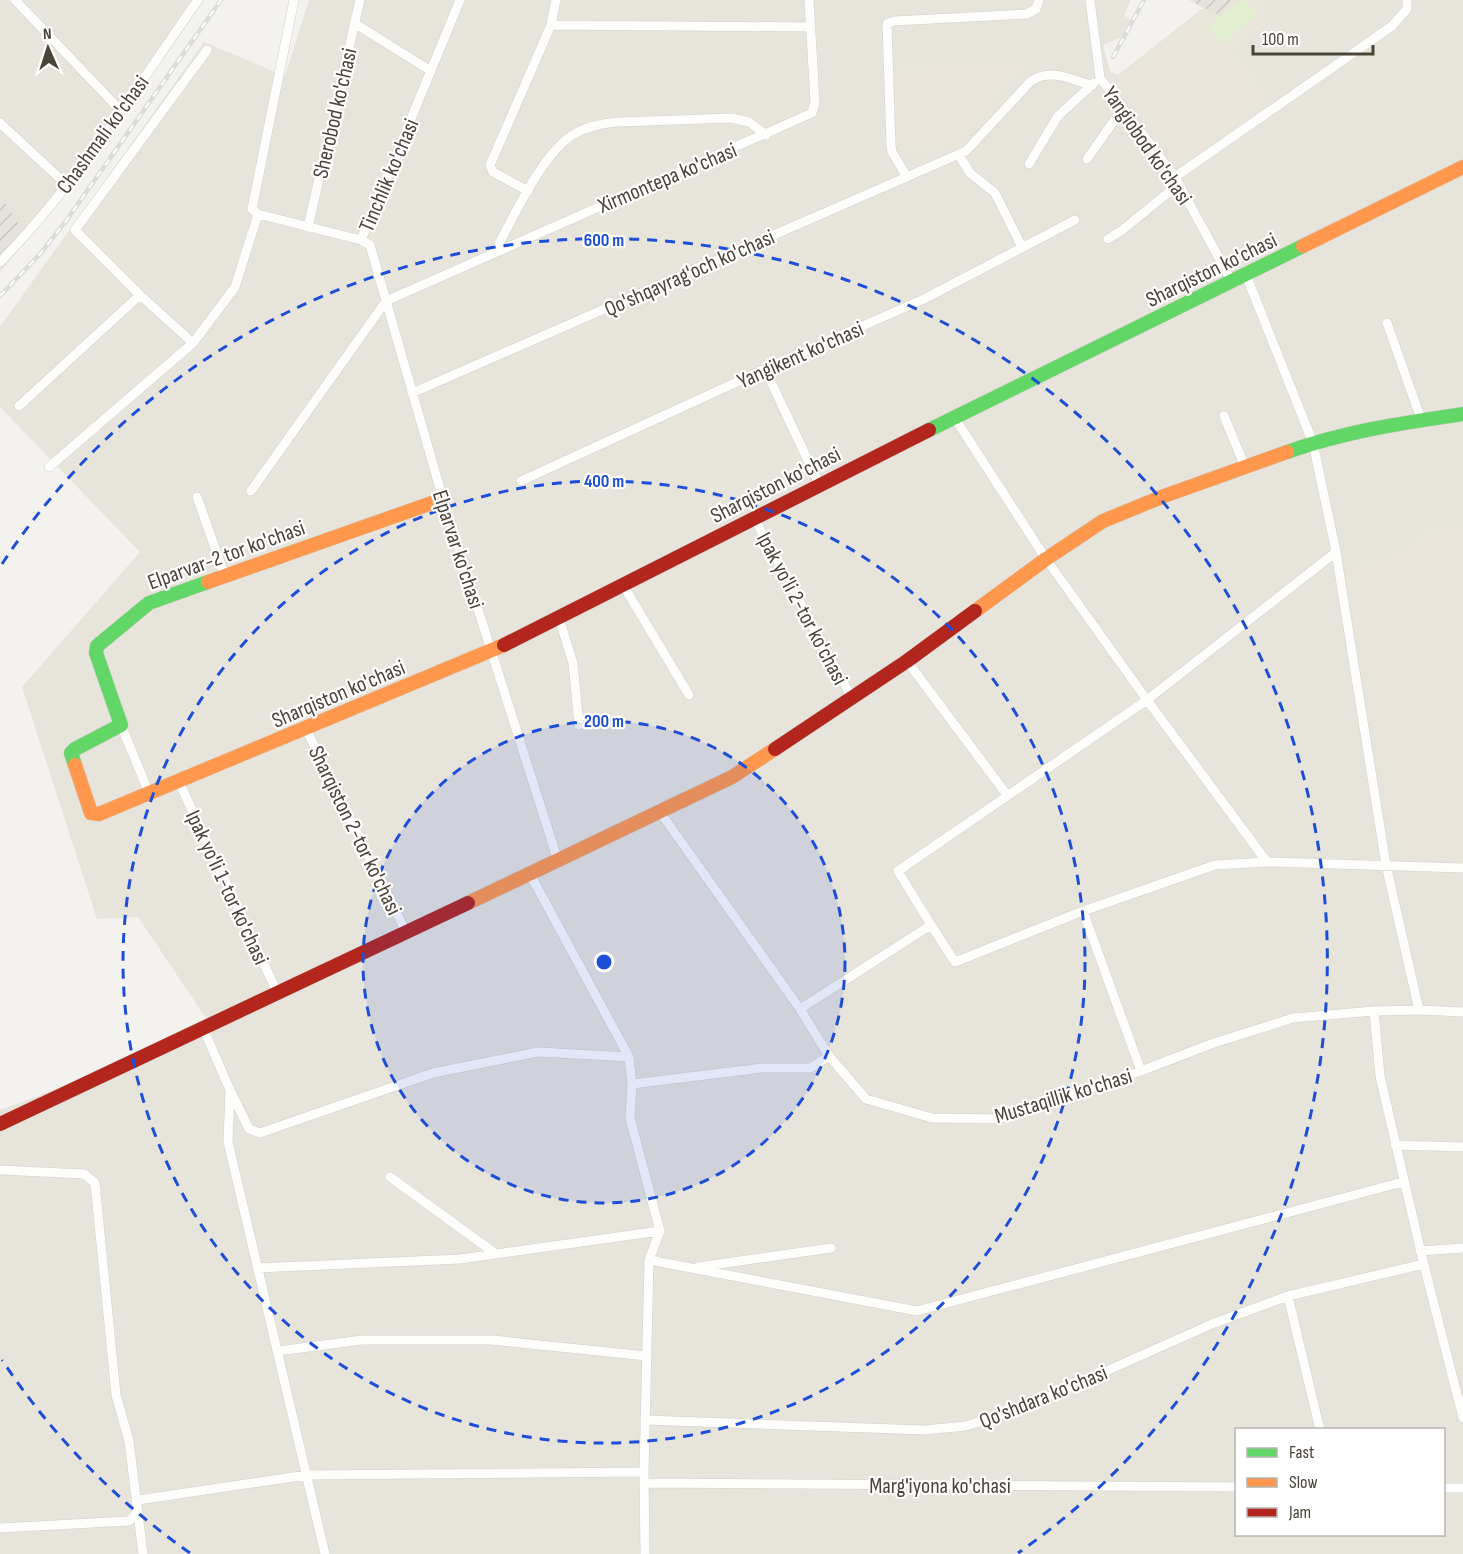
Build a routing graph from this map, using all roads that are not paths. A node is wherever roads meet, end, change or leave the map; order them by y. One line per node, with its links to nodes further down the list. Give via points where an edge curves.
1 (15, 0): 19 (street)
2 (198, 0): 19 (street, Chashmali ko'chasi)
3 (294, 0): 30 (street, via 252,209)
4 (360, 0): 11 (street, Sherobod ko'chasi)
5 (460, 0): 15 (street, Tinchlik ko'chasi)
6 (556, 0): 12 (street)
7 (809, 0): 13 (street, Xirmontepa ko'chasi)
8 (1039, 0): 26 (street, via 1035,12 1027,14 887,24 891,145)
9 (1090, 0): 16 (street, Yangiobod ko'chasi)
10 (1407, 0): 27 (street, via 1407,9 1392,26)
11 (354, 23): 15 (street); 32 (street, Sherobod ko'chasi)
12 (551, 25): 13 (street); 29 (street, via 490,165 493,172)
13 (811, 27): 21 (street, Xirmontepa ko'chasi, via 814,108 808,116)
14 (207, 50): 40 (street, via 75,230)
15 (431, 71): 34 (street, Tinchlik ko'chasi)
16 (1100, 78): 17 (street); 18 (street, Yangiobod ko'chasi)
17 (1092, 86): 22 (street, via 1063,75 1037,77); 24 (street, via 1058,116)
18 (1123, 108): 23 (street); 27 (street, Yangiobod ko'chasi)
19 (120, 110): 28 (street, Chashmali ko'chasi)
20 (0, 123): 28 (street)
21 (766, 135): 29 (street, via 749,122 732,118 602,123 576,133 554,151); 36 (street, Xirmontepa ko'chasi)
22 (962, 152): 26 (street, Qo'shqayrag'och ko'chasi); 35 (street, via 970,174 995,193)
23 (1087, 159)
24 (1029, 164)
25 (1463, 167): 38 (street, Sharqiston ko'chasi)
26 (907, 177): 45 (street, Qo'shqayrag'och ko'chasi)
27 (1177, 180): 33 (street); 39 (street, Yangiobod ko'chasi)
28 (67, 185): 37 (street, Chashmali ko'chasi)
29 (528, 191): 36 (street)
30 (258, 214): 32 (street, Tinchlik ko'chasi); 43 (street, via 235,287)
31 (1075, 220): 35 (street, Yangikent ko'chasi)
32 (308, 227): 34 (street, Tinchlik ko'chasi)
33 (1108, 239)
34 (361, 240): 41 (street, Elparvar ko'chasi, via 370,245)
35 (1022, 248): 44 (street, Yangikent ko'chasi, via 924,299)
36 (495, 251): 41 (street, Xirmontepa ko'chasi)
37 (0, 262)
38 (1246, 275): 39 (street, Sharqiston ko'chasi); 51 (street)
39 (1232, 282): 49 (street, Sharqiston ko'chasi)
40 (140, 295): 43 (street); 46 (street)
41 (386, 301): 45 (street, Elparvar ko'chasi); 56 (street)
42 (1386, 323): 50 (street)
43 (193, 343): 52 (street)
44 (765, 369): 54 (street, Yangikent ko'chasi); 55 (street)
45 (412, 393): 58 (street, Elparvar ko'chasi)
46 (19, 406)
47 (1463, 414): 50 (street)
48 (1224, 416): 53 (street)
49 (954, 417): 55 (street, Sharqiston ko'chasi); 61 (street)
50 (1421, 419): 51 (street)
51 (1313, 443): 53 (street); 60 (street)
52 (49, 467)
53 (1245, 467): 61 (street, via 1103,520)
54 (521, 481)
55 (819, 484): 59 (street, Sharqiston ko'chasi)
56 (251, 491)
57 (197, 497): 62 (street)
58 (443, 499): 62 (street, Elparvar-2 tor ko'chasi); 65 (street, Elparvar ko'chasi)
59 (754, 518): 63 (street, Sharqiston ko'chasi); 68 (street, Ipak yo'li 2-tor ko'chasi)
60 (1336, 552): 69 (street); 79 (street)
61 (1047, 559): 66 (street); 69 (street)
62 (225, 576): 70 (street, Elparvar-2 tor ko'chasi, via 148,603 97,646 96,656)
63 (623, 585): 64 (street, Sharqiston ko'chasi); 67 (street)
64 (559, 618): 65 (street, Sharqiston ko'chasi); 71 (street, via 573,663)
65 (492, 651): 72 (street, Sharqiston ko'chasi); 77 (street, Elparvar ko'chasi)
66 (907, 661): 68 (street); 75 (street)
67 (689, 695)
68 (852, 698): 76 (street, via 732,777)
69 (1147, 700): 75 (street); 78 (street)
70 (121, 725): 74 (street); 74 (street, Sharqiston ko'chasi, via 71,753 88,810 95,814)
71 (579, 725)
72 (306, 729): 73 (street, Sharqiston ko'chasi); 84 (street, Sharqiston 2-tor ko'chasi)
73 (179, 782): 74 (street, Sharqiston ko'chasi); 85 (street, Ipak yo'li 1-tor ko'chasi)
74 (149, 794)
75 (1006, 795): 83 (street, via 898,871)
76 (660, 812): 77 (street); 86 (street, Mustaqillik ko'chasi)
77 (558, 861): 81 (street)
78 (1267, 862): 79 (street); 82 (street, via 1215,865)
79 (1386, 865): 80 (street); 87 (street)
80 (1463, 868)
81 (530, 874): 84 (street); 92 (street)
82 (1083, 911): 83 (street, via 955,962); 93 (street)
83 (931, 925): 86 (street)
84 (406, 932): 85 (street)
85 (277, 992): 90 (street)
86 (800, 1008): 91 (street, Mustaqillik ko'chasi)
87 (1419, 1010): 88 (street, Mustaqillik ko'chasi); 89 (street, Mustaqillik ko'chasi)
88 (1374, 1011): 93 (street, Mustaqillik ko'chasi, via 1293,1018); 97 (street, via 1380,1076)
89 (1463, 1012)
90 (203, 1028): 95 (street); 96 (street)
91 (829, 1056): 93 (street, Mustaqillik ko'chasi, via 866,1099 932,1118 998,1119); 94 (street, via 810,1068 762,1068)
92 (629, 1057): 94 (street); 95 (street, via 538,1052 433,1073 260,1133 249,1129)
93 (1141, 1071)
94 (632, 1084): 102 (street, via 630,1118)
95 (230, 1090): 109 (street, via 228,1142)
96 (0, 1124)
97 (1395, 1145): 98 (street); 101 (street)
98 (1463, 1147)
99 (0, 1170): 123 (street, via 84,1174 95,1183 116,1395 129,1441)
100 (390, 1178): 106 (street)
101 (1404, 1182): 105 (street); 110 (street, via 917,1311)
102 (660, 1231): 106 (street); 107 (street)
103 (831, 1248): 110 (street)
104 (1463, 1248): 105 (street)
105 (1420, 1251): 108 (street)
106 (496, 1254): 109 (street)
107 (649, 1260): 110 (street); 113 (street)
108 (1424, 1264): 111 (street, Qo'shdara ko'chasi); 114 (street)
109 (257, 1268): 112 (street)
110 (690, 1268)
111 (1288, 1296): 115 (street, Qo'shdara ko'chasi, via 1212,1324 1032,1404 966,1426 924,1430); 116 (street)
112 (278, 1351): 113 (street, via 362,1340 492,1340); 118 (street)
113 (647, 1356): 115 (street)
114 (1462, 1413)
115 (645, 1420): 117 (street)
116 (1320, 1428)
117 (644, 1472): 118 (street); 119 (street)
118 (307, 1475): 123 (street); 126 (street)
119 (644, 1483): 120 (street, Marg'iyona ko'chasi); 127 (street)
120 (1235, 1487)
121 (1445, 1488): 122 (street)
122 (1463, 1488)
123 (138, 1506): 124 (street, via 129,1521); 125 (street)
124 (0, 1528)
125 (143, 1554)
126 (325, 1554)
127 (645, 1554)

